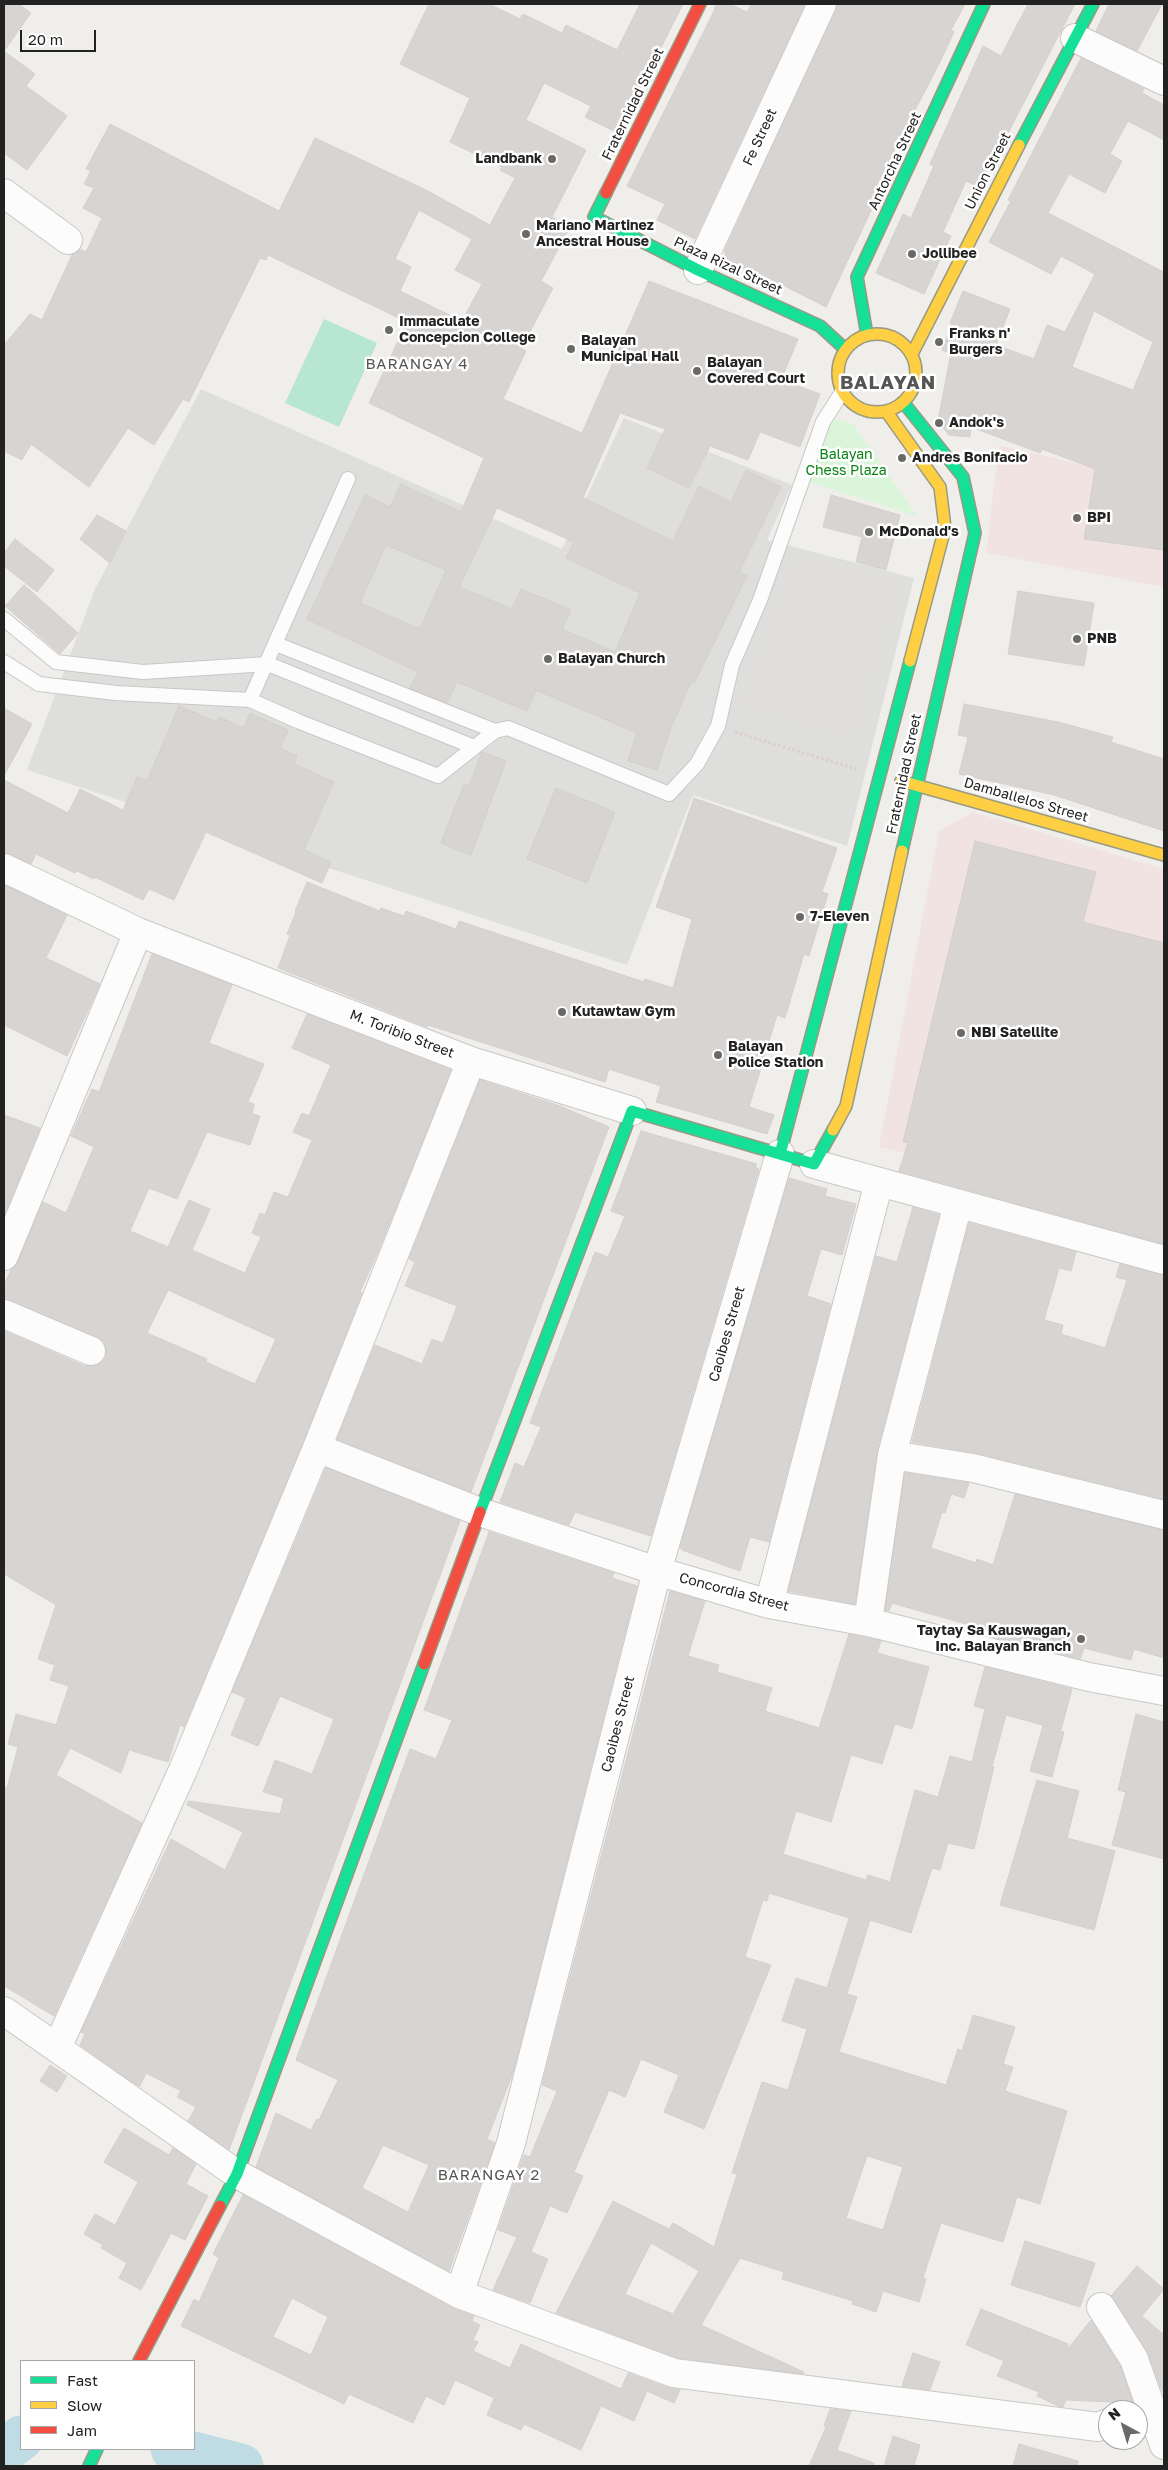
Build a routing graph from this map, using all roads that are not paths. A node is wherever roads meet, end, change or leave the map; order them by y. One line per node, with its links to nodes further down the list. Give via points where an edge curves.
1 (700, 4): 8 (street, Fraternidad Street)
2 (822, 4): 10 (street, Fe Street)
3 (984, 4): 11 (street, Antorcha Street, via 857,277)
4 (1093, 4): 5 (street, Union Street)
5 (1075, 38): 6 (street); 13 (street, Union Street)
6 (1164, 81)
7 (4, 193): 9 (street)
8 (594, 217): 10 (street, Plaza Rizal Street)
9 (68, 240)
10 (698, 270): 12 (street, Plaza Rizal Street, via 820,326)
11 (867, 335): 12 (street); 13 (street, via 893,336)
12 (845, 349): 14 (street, via 837,370)
13 (912, 354): 15 (street, via 916,379)
14 (842, 392): 16 (street, via 864,410); 23 (lane, via 824,422 760,600 732,665 718,726 698,764 669,794 508,728)
15 (904, 402): 16 (street); 26 (street, Fraternidad Street, via 963,477 975,533)
16 (886, 411): 25 (street, Fraternidad Street, via 940,487 944,528)
17 (348, 479): 19 (lane)
18 (4, 618): 21 (lane, via 56,662 144,672)
19 (276, 644): 21 (lane); 23 (lane)
20 (4, 662): 22 (lane, via 39,684 116,693)
21 (268, 664): 22 (lane); 24 (lane)
22 (250, 700): 24 (lane, via 438,776)
23 (495, 731): 24 (lane)
24 (474, 747)
25 (879, 776): 26 (street, Damballelos Street); 32 (street, Fraternidad Street)
26 (918, 785): 27 (street, Damballelos Street); 33 (street, Fraternidad Street, via 846,1106)
27 (1164, 856)
28 (4, 868): 29 (street, M. Toribio Street)
29 (138, 932): 30 (street, M. Toribio Street); 36 (street)
30 (471, 1061): 31 (street, M. Toribio Street); 40 (street)
31 (632, 1110): 32 (street, M. Toribio Street); 42 (street)
32 (780, 1154): 33 (street, M. Toribio Street); 44 (street, Caoibes Street)
33 (814, 1164): 34 (street)
34 (879, 1182): 35 (street); 45 (street)
35 (958, 1204): 37 (street); 41 (street)
36 (4, 1256)
37 (1164, 1260)
38 (4, 1314): 39 (street)
39 (90, 1351)
40 (316, 1448): 42 (street, Concordia Street); 49 (street, via 183,1770)
41 (892, 1455): 43 (street, via 973,1468); 46 (street)
42 (480, 1512): 44 (street, Concordia Street); 50 (street)
43 (1164, 1514)
44 (657, 1571): 45 (street, Concordia Street); 51 (street, Caoibes Street, via 511,2143)
45 (769, 1604): 46 (street, Concordia Street)
46 (868, 1622): 47 (street, Concordia Street)
47 (1164, 1691)
48 (4, 2011): 49 (street)
49 (57, 2048): 50 (street)
50 (237, 2174): 51 (street); 53 (street)
51 (459, 2294): 56 (street, via 674,2373)
52 (1101, 2307): 54 (street, via 1134,2359)
53 (139, 2360)
54 (1142, 2400)
55 (1148, 2415): 57 (street)
56 (1098, 2427)
57 (1164, 2445)
58 (97, 2450): 59 (street)
59 (89, 2466)

